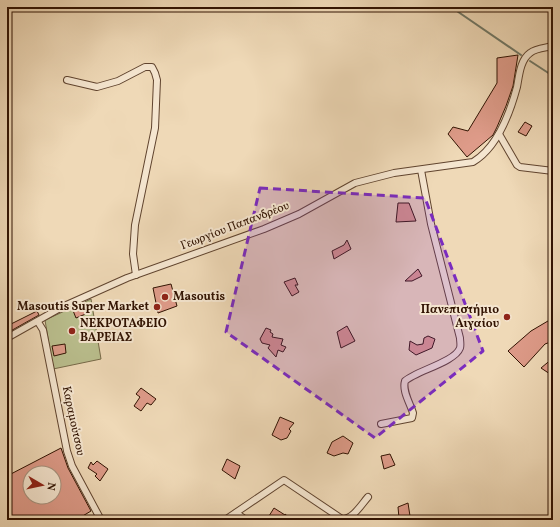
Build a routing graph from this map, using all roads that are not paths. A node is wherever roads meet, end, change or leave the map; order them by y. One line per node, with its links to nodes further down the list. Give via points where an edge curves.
1 (553, 46): 3 (street, Γεωργίου Παπανδρέου, via 538,49 527,56 512,104)
2 (67, 80): 6 (street, via 96,88 118,81 145,67 152,67 155,73 155,128 135,225 133,254)
3 (499, 134): 4 (street, Γεωργίου Παπανδρέου, via 473,162); 5 (street, via 520,167)
4 (421, 170): 6 (street, Γεωργίου Παπανδρέου, via 394,173 355,183 280,223); 9 (street, via 431,224 460,338 460,348 447,360 406,381 405,392 413,413 412,418)
5 (553, 171)
6 (136, 275): 7 (street, Γεωργίου Παπανδρέου, via 62,307)
7 (38, 322): 8 (street, Γεωργίου Παπανδρέου); 12 (street, Καραμούτσου, via 43,330 67,451)
8 (7, 338)
9 (381, 424)
10 (368, 497): 11 (street, via 351,516 342,518 284,480)
11 (236, 513): 13 (street); 14 (street)
12 (100, 520)
13 (225, 520)
14 (246, 520)

